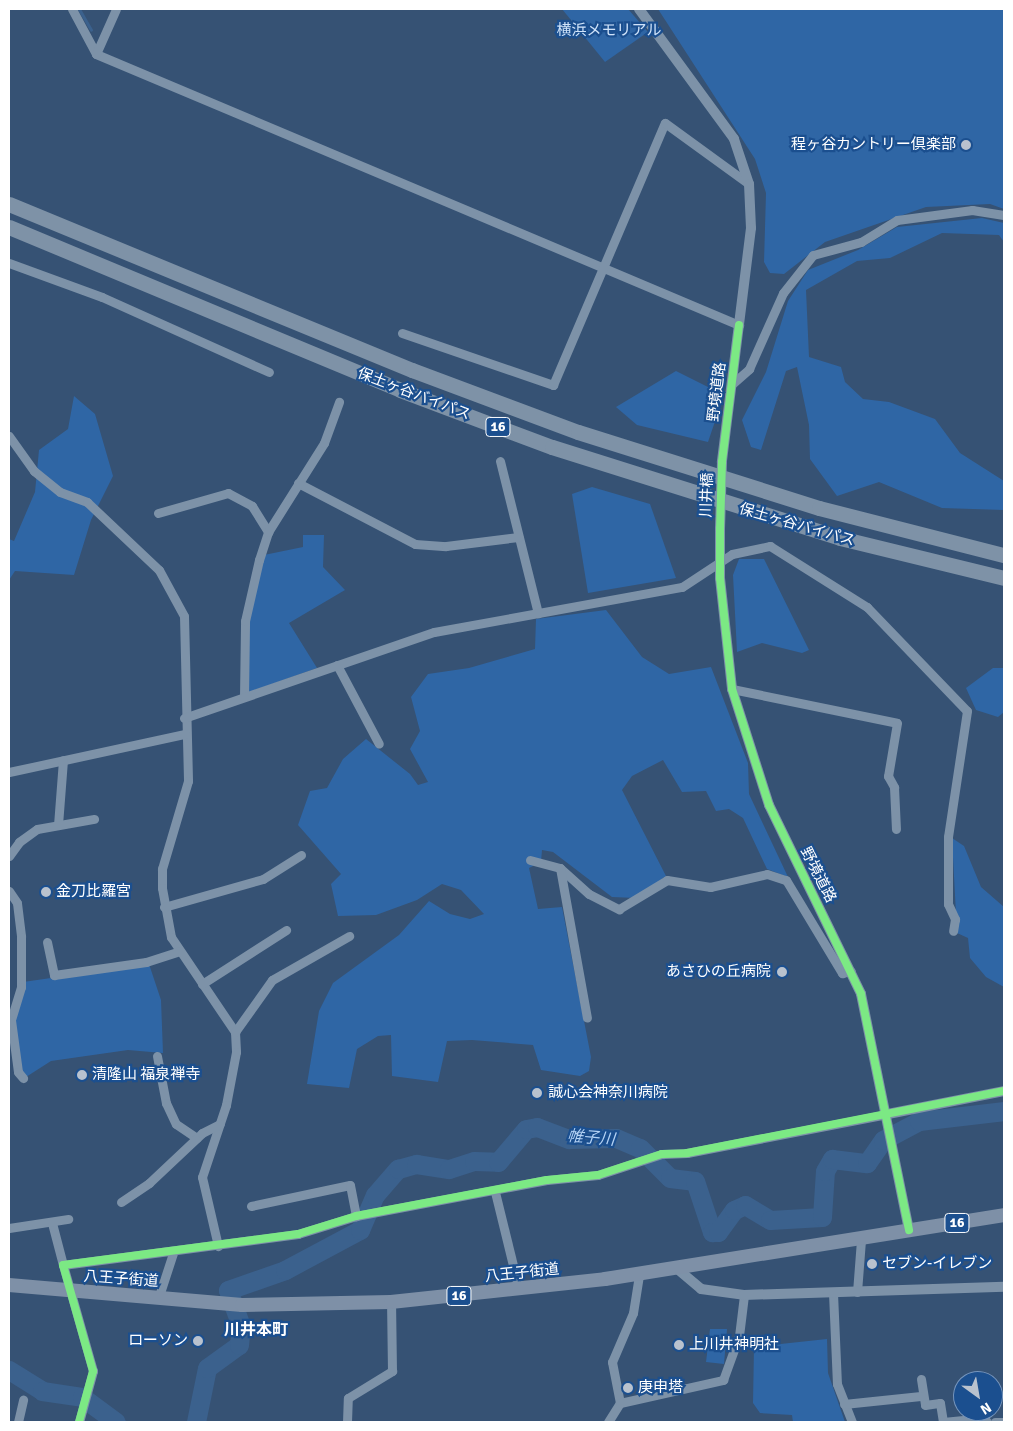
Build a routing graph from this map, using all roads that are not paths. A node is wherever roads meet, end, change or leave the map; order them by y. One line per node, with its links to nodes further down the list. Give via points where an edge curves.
1 (72, 9): 4 (street)
2 (116, 9): 4 (street)
3 (639, 9): 5 (street, 野境道路, via 734,139)
4 (96, 54): 10 (street)
5 (749, 184): 10 (street, via 665,122); 11 (street, 野境道路, via 752,228)
6 (9, 204): 24 (highway, 保土ヶ谷バイパス / 16, via 412,370 578,432 810,505)
7 (1004, 215): 14 (street, via 972,210 896,220 861,242 813,255 783,294 749,369)
8 (9, 227): 26 (highway, 保土ヶ谷バイパス / 16, via 400,390 552,447 831,536)
9 (9, 262): 13 (street, via 102,297)
10 (603, 269): 11 (street); 12 (street, via 553,384)
11 (739, 325): 14 (street, 野境道路)
12 (402, 333)
13 (269, 372)
14 (732, 384): 18 (street, 野境道路)
15 (339, 402): 19 (street, via 324,442)
16 (9, 436): 31 (street, via 34,471 60,492 87,502 160,570 186,624)
17 (500, 461): 23 (street)
18 (722, 462): 21 (street, 川井橋, bridge)
19 (298, 483): 22 (street); 23 (street, via 415,544 446,546)
20 (158, 513): 22 (street, via 228,493 252,506)
21 (720, 529): 25 (street, 野境道路)
22 (268, 532): 30 (street, via 245,621)
23 (518, 537): 27 (street)
24 (1004, 555)
25 (720, 562): 27 (street, via 682,587); 29 (street, 野境道路); 46 (street, via 744,549 770,546 795,560 867,608 963,703 967,711 948,837 948,904 955,919)
26 (1004, 578)
27 (538, 612): 28 (street, via 434,632)
28 (337, 665): 30 (street); 33 (street)
29 (732, 689): 38 (street, via 898,723 888,776 894,787); 50 (street, 野境道路, via 769,805)
30 (244, 697): 31 (street)
31 (184, 718): 32 (street)
32 (185, 734): 34 (street); 44 (street, via 188,781 162,869)
33 (379, 744)
34 (63, 760): 35 (street); 37 (street)
35 (9, 772)
36 (94, 818): 37 (street)
37 (58, 825): 40 (street, via 37,830 19,842)
38 (896, 829)
39 (301, 855): 44 (street, via 263,879)
40 (9, 856)
41 (530, 860): 42 (street)
42 (560, 868): 50 (street, via 589,894 619,910 667,880 710,887 767,874 786,880 842,973); 52 (street)
43 (9, 891): 55 (street, via 17,903 21,937 21,987 11,1020 18,1072)
44 (164, 907): 49 (street)
45 (286, 930): 51 (street)
46 (954, 931)
47 (349, 936): 53 (street, via 272,980)
48 (48, 942): 49 (street, via 54,975 146,962)
49 (179, 951): 51 (street)
50 (851, 971): 57 (street, 野境道路, via 866,1012)
51 (202, 984): 53 (street)
52 (587, 1018)
53 (235, 1032): 58 (street, via 233,1071)
54 (157, 1056): 59 (street, via 166,1102 176,1124)
55 (23, 1078)
56 (1004, 1091): 57 (street)
57 (889, 1119): 60 (street, via 688,1153 662,1154 598,1175 547,1180); 68 (street, 野境道路)
58 (220, 1124): 59 (street); 70 (street, via 202,1176)
59 (198, 1138): 61 (street)
60 (495, 1192): 64 (street); 77 (street)
61 (121, 1202)
62 (251, 1206): 64 (street, via 350,1185)
63 (1004, 1215): 68 (highway, 八王子街道 / 16)
64 (356, 1216): 70 (street, via 298,1234 269,1234)
65 (68, 1219): 66 (street)
66 (50, 1223): 67 (street); 72 (street)
67 (9, 1228)
68 (909, 1230): 69 (highway, 八王子街道 / 16)
69 (861, 1240): 73 (highway, 八王子街道 / 16); 79 (street)
70 (218, 1246): 71 (street)
71 (173, 1253): 72 (street); 82 (street)
72 (63, 1265): 78 (street)
73 (675, 1267): 74 (highway, 八王子街道 / 16); 81 (street, via 701,1289)
74 (639, 1274): 77 (highway, 八王子街道 / 16); 87 (street, via 633,1313 612,1362)
75 (9, 1285): 78 (highway, 八王子街道 / 16)
76 (1004, 1287): 79 (street)
77 (519, 1290): 83 (highway, 八王子街道 / 16)
78 (68, 1292): 82 (highway, 八王子街道 / 16); 90 (street, via 93,1371)
79 (856, 1292): 80 (street)
80 (833, 1293): 81 (street); 88 (street, via 837,1384)
81 (744, 1294): 87 (street, via 739,1336 723,1380)
82 (158, 1299): 83 (highway, 八王子街道 / 16, via 242,1305)
83 (391, 1302): 91 (street, via 392,1371 348,1398)
84 (921, 1379): 85 (street)
85 (921, 1396): 88 (street); 94 (street, via 925,1405 940,1403 943,1422 984,1418)
86 (23, 1400): 89 (street)
87 (620, 1403): 92 (street)
88 (844, 1404): 93 (street)
89 (18, 1422)
90 (79, 1422)
91 (347, 1422)
92 (608, 1422)
93 (852, 1422)
94 (987, 1422)
95 (995, 1422): 96 (street)
96 (1004, 1422)

